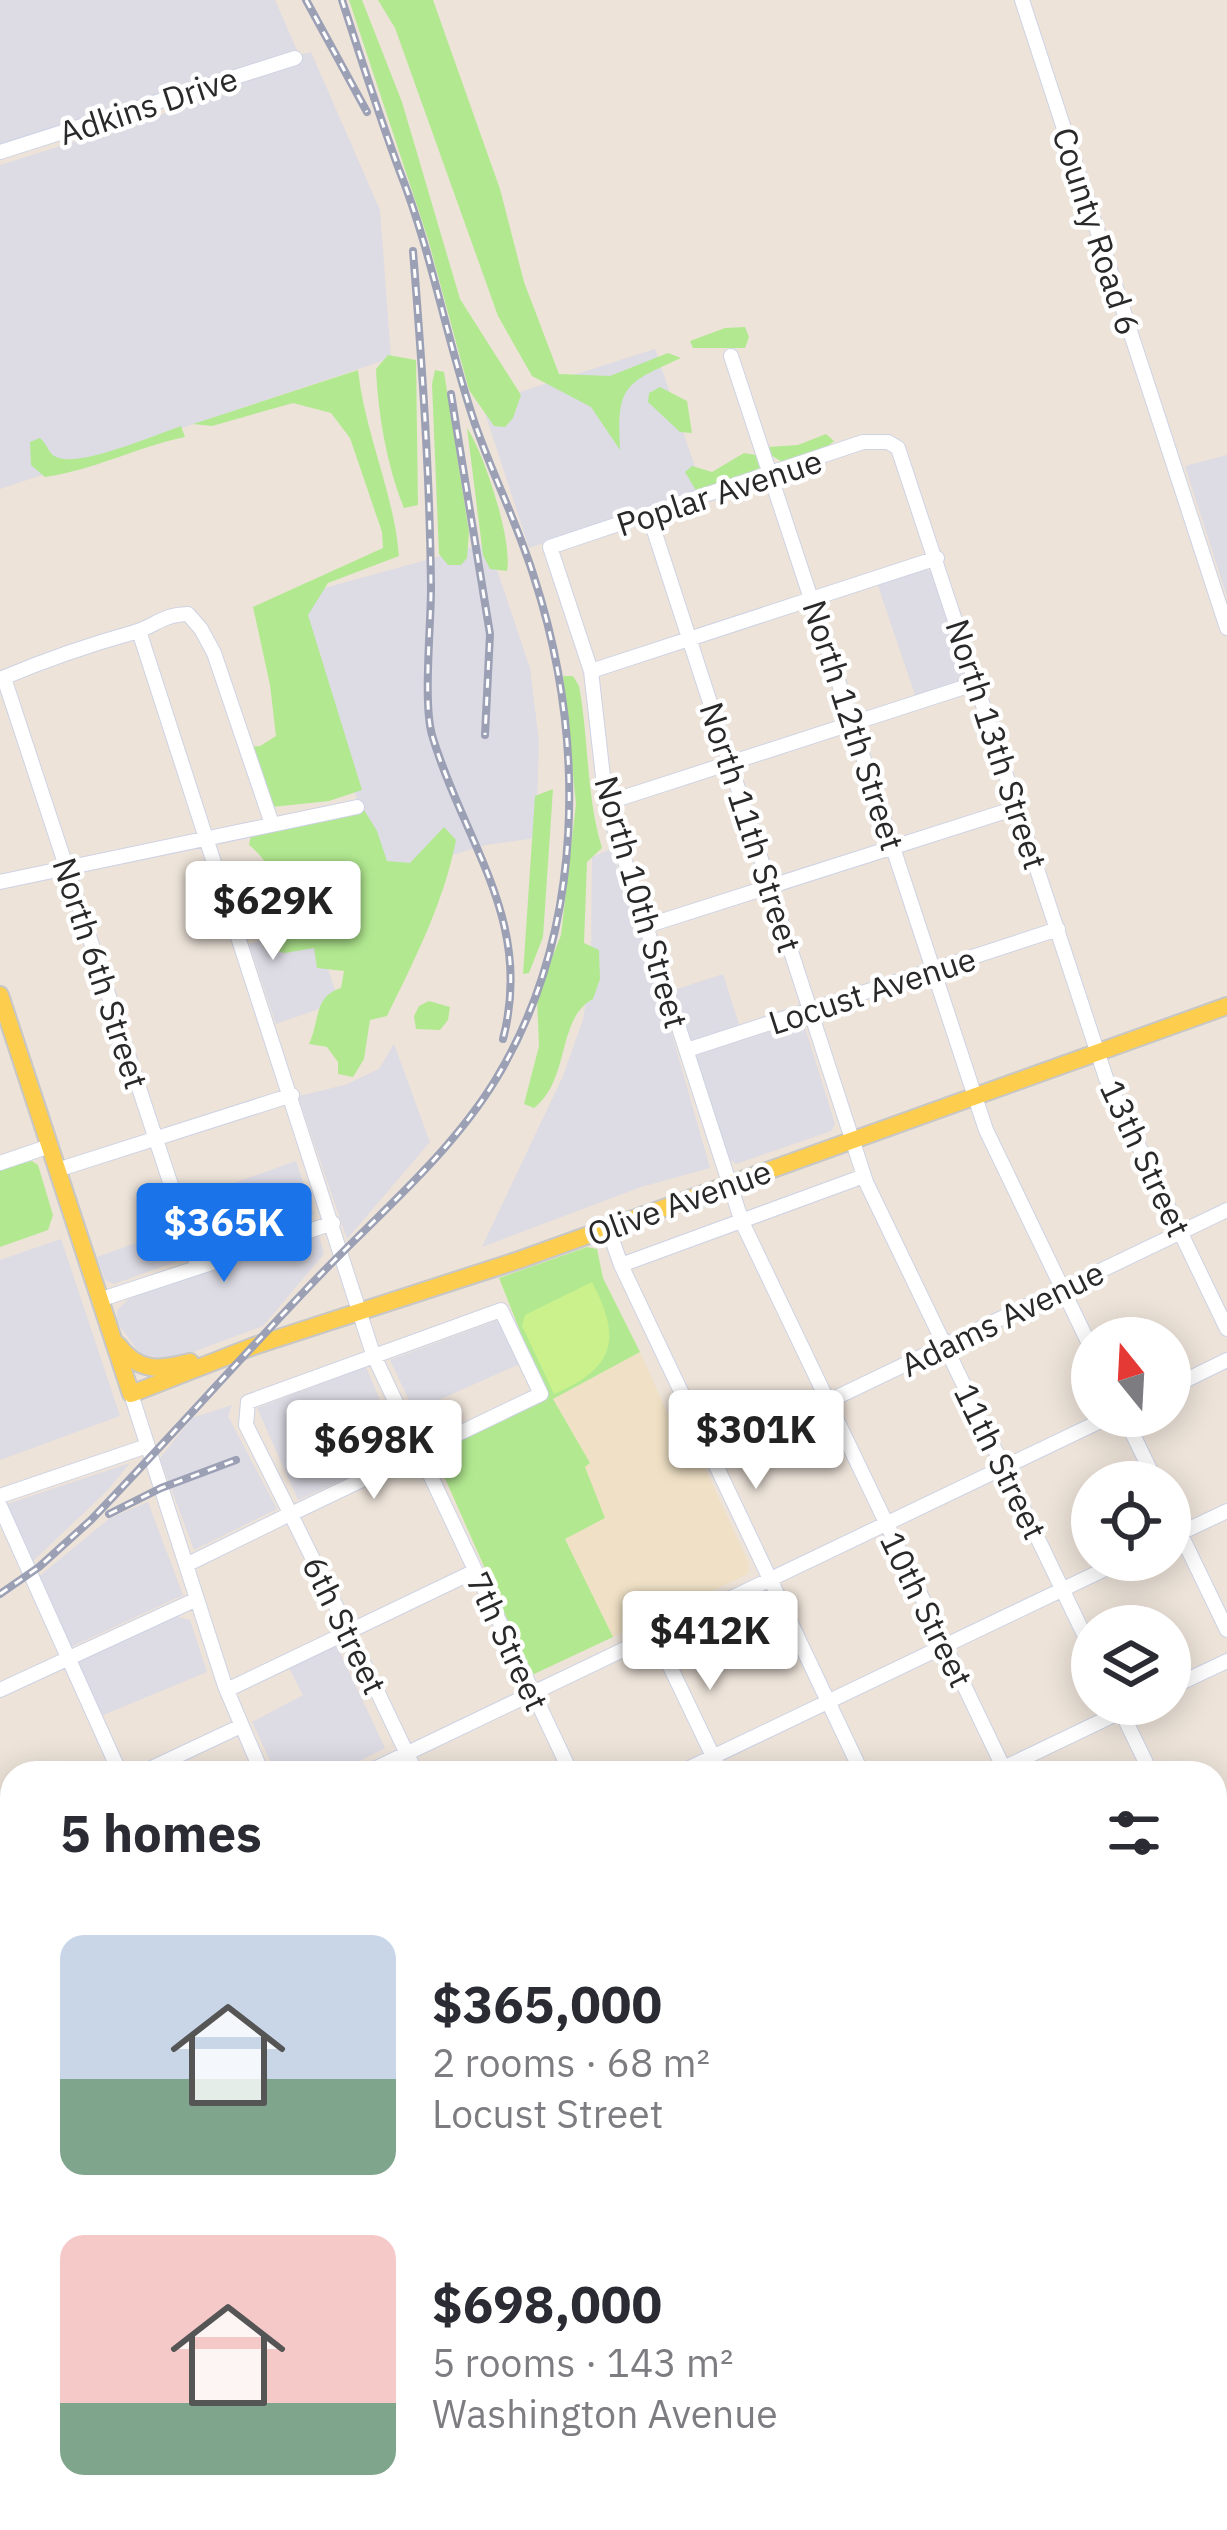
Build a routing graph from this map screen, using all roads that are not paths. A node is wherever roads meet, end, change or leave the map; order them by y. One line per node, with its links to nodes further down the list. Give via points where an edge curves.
1 (1022, 0): 11 (street, County Road 6)
2 (295, 58): 3 (street, Adkins Drive)
3 (0, 152)
4 (731, 356): 6 (street, North 12th Street)
5 (888, 442): 6 (street, Poplar Avenue, via 863,442); 9 (street, North 13th Street, via 904,459)
6 (772, 475): 7 (street, Poplar Avenue); 10 (street, North 12th Street)
7 (649, 515): 8 (street, Poplar Avenue); 13 (street, North 11th Street)
8 (550, 547): 14 (street, North 10th Street)
9 (937, 558): 10 (street); 16 (street, North 13th Street)
10 (813, 598): 13 (street); 17 (street, North 12th Street)
11 (1227, 628)
12 (139, 631): 15 (street); 22 (street, via 164,615 188,614 201,629); 23 (street, 7th Street)
13 (689, 639): 14 (street); 18 (street, North 11th Street)
14 (591, 671): 19 (street, North 10th Street)
15 (2, 678): 25 (street, North 6th Street)
16 (977, 683): 17 (street); 21 (street, North 13th Street)
17 (853, 722): 18 (street); 24 (street, North 12th Street)
18 (730, 763): 19 (street); 27 (street, North 11th Street)
19 (606, 803): 28 (street, North 10th Street)
20 (357, 807): 22 (street)
21 (1019, 807): 24 (street); 29 (street, North 13th Street)
22 (272, 824): 23 (street)
23 (204, 838): 25 (street); 36 (street, 7th Street)
24 (893, 846): 27 (street); 30 (street, North 12th Street)
25 (66, 868): 26 (street); 38 (street, North 6th Street)
26 (0, 882)
27 (770, 886): 28 (street); 33 (street, North 11th Street)
28 (643, 927): 34 (street, North 10th Street)
29 (1058, 929): 30 (street, Locust Avenue); 35 (street, North 13th Street)
30 (934, 970): 33 (street, Locust Avenue); 37 (street, North 12th Street)
31 (2, 1006): 40 (main road)
32 (1227, 1006): 35 (main road, Olive Avenue)
33 (810, 1010): 34 (street, Locust Avenue); 39 (street, North 11th Street)
34 (687, 1050): 44 (street, North 10th Street)
35 (1098, 1052): 37 (main road, Olive Avenue); 49 (street, 13th Street)
36 (292, 1095): 38 (street); 47 (street, 7th Street)
37 (975, 1095): 39 (main road, Olive Avenue); 52 (street, North 12th Street)
38 (156, 1138): 42 (street); 51 (street, North 6th Street)
39 (852, 1139): 43 (street, 11th Street); 44 (main road, Olive Avenue)
40 (50, 1146): 41 (street); 42 (main road)
41 (0, 1163)
42 (57, 1169): 53 (main road)
43 (864, 1176): 46 (street); 58 (street, 11th Street)
44 (730, 1184): 46 (street, 10th Street); 48 (main road, Olive Avenue)
45 (1227, 1210): 49 (street, Adams Avenue)
46 (742, 1222): 50 (street); 64 (street, 10th Street)
47 (333, 1223): 51 (street); 54 (street, 7th Street)
48 (608, 1228): 50 (street); 54 (main road, Olive Avenue)
49 (1180, 1232): 52 (street, Adams Avenue); 56 (street, 13th Street)
50 (620, 1265): 68 (street)
51 (198, 1267): 53 (street)
52 (1063, 1289): 55 (street, North 12th Street); 58 (street, Adams Avenue)
53 (99, 1300): 57 (main road)
54 (362, 1310): 59 (street, 7th Street); 60 (main road, Olive Avenue)
55 (1076, 1317)
56 (1227, 1329)
57 (112, 1338): 60 (main road, via 136,1362 159,1370); 63 (main road)
58 (945, 1346): 64 (street, Adams Avenue); 69 (street, 11th Street)
59 (373, 1354): 67 (street, 7th Street); 67 (street, via 501,1310 541,1394); 73 (street, 6th Street, via 248,1402 246,1425)
60 (227, 1358): 63 (main road, Olive Avenue)
61 (1227, 1360): 62 (street)
62 (1191, 1378)
63 (131, 1394): 66 (street)
64 (827, 1402): 68 (street, Adams Avenue); 74 (street, 10th Street)
65 (1071, 1435): 69 (street)
66 (147, 1446): 70 (street); 76 (street)
67 (419, 1453): 73 (street); 78 (street, 7th Street)
68 (712, 1457): 79 (street)
69 (1004, 1468): 74 (street); 81 (street, 11th Street)
70 (0, 1496)
71 (0, 1506): 88 (street)
72 (1227, 1511): 75 (street)
73 (291, 1514): 76 (street); 85 (street, 6th Street)
74 (886, 1524): 79 (street); 87 (street, 10th Street)
75 (1191, 1528)
76 (186, 1565): 82 (street)
77 (1191, 1565): 84 (street)
78 (475, 1571): 85 (street); 93 (street, 7th Street)
79 (770, 1580): 86 (street); 94 (street)
80 (1081, 1581): 81 (street)
81 (1063, 1590): 83 (street, 11th Street); 87 (street)
82 (197, 1599): 88 (street); 92 (street)
83 (1071, 1607)
84 (1227, 1630)
85 (349, 1631): 92 (street); 98 (street, 6th Street)
86 (655, 1634): 93 (street); 99 (street)
87 (945, 1646): 94 (street); 109 (street, 10th Street)
88 (69, 1659): 91 (street); 100 (street)
89 (1227, 1661): 90 (street)
90 (1191, 1678)
91 (0, 1690)
92 (227, 1690): 97 (street)
93 (533, 1693): 98 (street); 105 (street, 7th Street)
94 (828, 1702): 99 (street); 108 (street)
95 (1087, 1725): 110 (street)
96 (1127, 1725): 111 (street)
97 (241, 1726): 101 (street); 102 (street)
98 (407, 1754): 103 (street); 104 (street, 6th Street)
99 (713, 1757): 106 (street); 107 (street)
100 (115, 1761)
101 (167, 1761)
102 (257, 1761)
103 (392, 1761)
104 (410, 1761)
105 (565, 1761)
106 (705, 1761)
107 (715, 1761)
108 (856, 1761)
109 (997, 1761)
110 (1020, 1761)
111 (1145, 1761)

